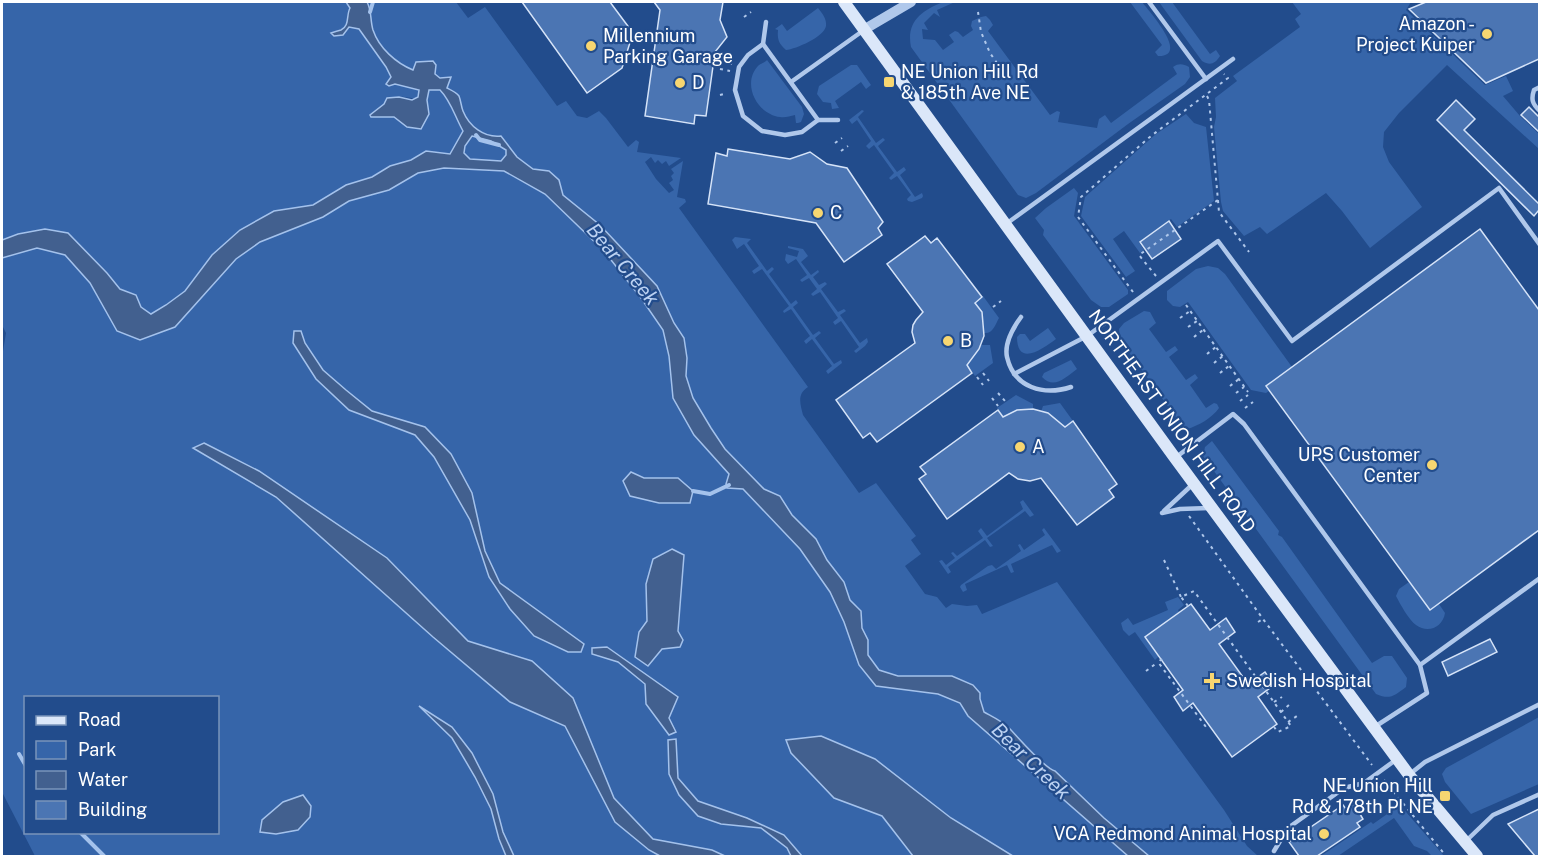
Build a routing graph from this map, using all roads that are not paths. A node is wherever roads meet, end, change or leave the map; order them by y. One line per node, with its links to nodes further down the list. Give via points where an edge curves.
1 (844, 2): 5 (main road, NORTHEAST UNION HILL ROAD)
2 (911, 2): 5 (street)
3 (1149, 2): 8 (lane)
4 (766, 22): 6 (lane)
5 (865, 30): 9 (lane); 14 (main road, NORTHEAST UNION HILL ROAD)
6 (763, 44): 9 (lane); 12 (lane, via 739,67 735,90 743,116 762,131 784,135 802,132)
7 (1233, 59): 8 (lane)
8 (1206, 79): 14 (lane)
9 (791, 82): 12 (lane)
10 (1539, 87): 11 (lane, via 1532,98)
11 (1539, 111)
12 (818, 120): 13 (lane)
13 (838, 120)
14 (1006, 224): 17 (main road, NORTHEAST UNION HILL ROAD)
15 (1539, 245): 17 (lane, via 1499,188 1292,341 1218,241)
16 (1021, 318): 18 (lane, via 1013,327 1006,356)
17 (1087, 336): 18 (lane); 20 (main road, NORTHEAST UNION HILL ROAD)
18 (1014, 374): 19 (lane, via 1041,391)
19 (1071, 387)
20 (1175, 458): 21 (main road, NORTHEAST UNION HILL ROAD); 24 (lane, via 1233,414)
21 (1194, 483): 22 (main road, NORTHEAST UNION HILL ROAD); 22 (lane, via 1162,513)
22 (1212, 508): 26 (main road, NORTHEAST UNION HILL ROAD)
23 (1539, 578): 24 (lane)
24 (1420, 665): 26 (lane, via 1426,693)
25 (1539, 704): 28 (lane, via 1425,762)
26 (1374, 728): 27 (main road, NORTHEAST UNION HILL ROAD)
27 (1396, 759): 28 (main road, NORTHEAST UNION HILL ROAD); 31 (lane, via 1364,783 1344,788 1288,828)
28 (1408, 775): 30 (main road, NORTHEAST UNION HILL ROAD)
29 (1539, 794): 30 (lane, via 1493,815)
30 (1464, 842): 32 (main road, NORTHEAST UNION HILL ROAD)
31 (1274, 851)
32 (1477, 856)

